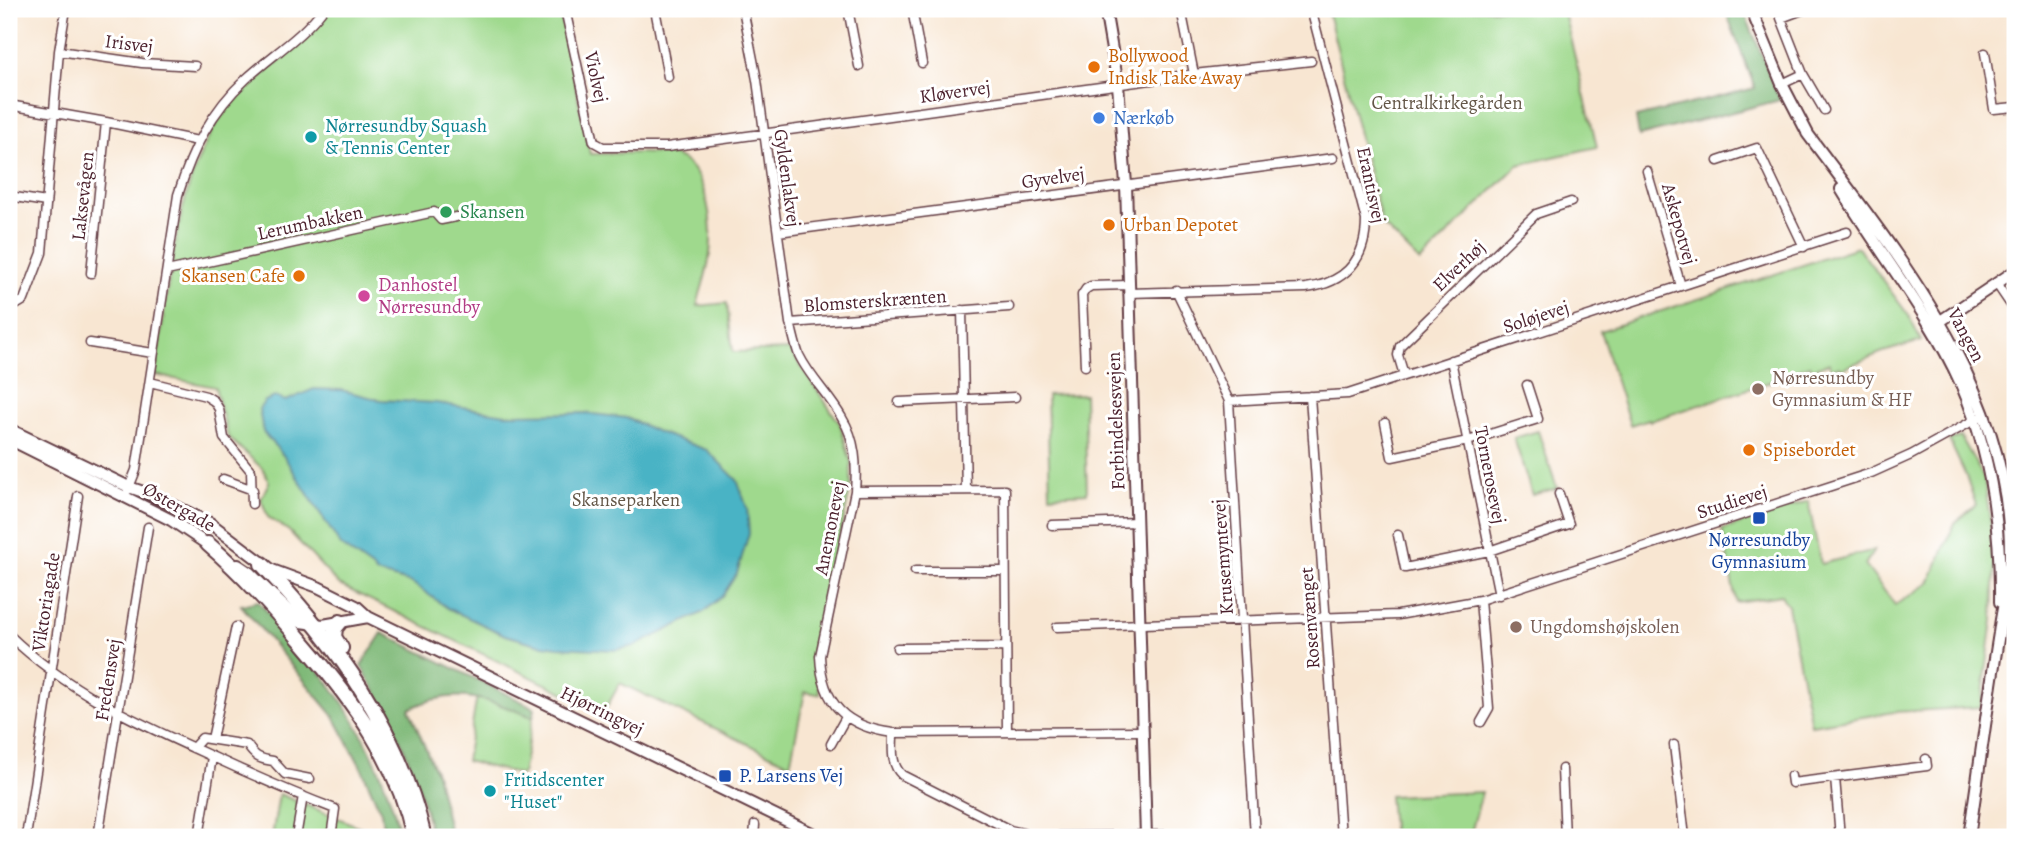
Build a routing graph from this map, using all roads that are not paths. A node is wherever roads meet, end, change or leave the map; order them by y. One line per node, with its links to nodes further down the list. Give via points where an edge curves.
1 (66, 9): 13 (street)
2 (323, 9): 30 (street, via 246,78)
3 (565, 9): 31 (street, Violvej, via 594,142)
4 (655, 9): 21 (street)
5 (743, 9): 29 (street, Gyldenlakvej)
6 (848, 9): 18 (street)
7 (912, 9): 16 (street)
8 (1105, 9): 23 (street, Forbindelsesvejen)
9 (1181, 9): 19 (street)
10 (1311, 9): 49 (street, Erantisvej, via 1366,220 1359,254 1344,275 1319,286)
11 (1751, 9): 22 (street, Vangen)
12 (1805, 9): 20 (street, via 1781,18)
13 (59, 51): 17 (street, Irisvej); 27 (street)
14 (1985, 53): 25 (street, via 1994,109)
15 (1311, 61): 19 (street, Kløvervej)
16 (922, 63)
17 (195, 66)
18 (859, 66)
19 (1194, 74): 23 (street, Kløvervej)
20 (1803, 74): 22 (street); 26 (street)
21 (668, 77)
22 (1782, 84): 55 (street, Vangen, via 1858,217)
23 (1118, 85): 29 (street, Kløvervej); 35 (street, Forbindelsesvejen)
24 (9, 105): 27 (street)
25 (2015, 107)
26 (1824, 110)
27 (54, 114): 28 (street); 37 (street)
28 (106, 122): 30 (street); 45 (street, Laksevågen)
29 (765, 134): 31 (street, Kløvervej, via 667,147); 40 (street, Gyldenlakvej)
30 (198, 141): 43 (street, via 178,195)
31 (603, 147)
32 (1333, 158): 35 (street, Gyvelvej)
33 (1718, 161): 42 (street, via 1756,148)
34 (1647, 171): 47 (street, Askepotvej)
35 (1126, 184): 40 (street, Gyvelvej); 48 (street, Forbindelsesvejen)
36 (9, 196): 37 (street)
37 (46, 202): 51 (street, via 42,253 24,300)
38 (1571, 202): 61 (street, Elverhøj, via 1535,214 1400,346)
39 (456, 217): 43 (street, Lerumbakken, via 441,220 434,212)
40 (778, 232): 54 (street, Gyldenlakvej)
41 (1847, 232): 42 (street, Soløjevej)
42 (1804, 247): 47 (street, Soløjevej)
43 (167, 271): 58 (street)
44 (2015, 271): 46 (street)
45 (91, 273)
46 (1996, 283): 53 (street); 55 (street)
47 (1681, 286): 59 (street, Soløjevej)
48 (1129, 289): 49 (street, Erantisvej); 60 (street, Erantisvej, via 1091,286 1082,295); 82 (street, Forbindelsesvejen)
49 (1176, 290): 67 (street, Krusemyntevej)
50 (1009, 307): 52 (street, Blomsterskrænten)
51 (9, 309)
52 (962, 310): 54 (street, Blomsterskrænten); 66 (street, Blomsterskrænten)
53 (2015, 311)
54 (790, 323): 57 (street, Gyldenlakvej)
55 (1935, 324): 69 (street, Vangen)
56 (90, 343): 58 (street)
57 (798, 352): 77 (street, Anemonevej, via 843,418 857,471)
58 (153, 353): 62 (street)
59 (1451, 360): 61 (street, Soløjevej); 73 (street, Tornerosevej)
60 (1085, 366)
61 (1404, 375): 64 (street, Soløjevej, via 1348,394)
62 (150, 382): 75 (street, via 214,401 223,438 251,471); 78 (street, via 136,470)
63 (1527, 385): 73 (street, via 1538,419)
64 (1310, 396): 67 (street, Soløjevej); 95 (street, Rosenvænget)
65 (1014, 397): 66 (street)
66 (964, 400): 68 (street); 76 (street, Blomsterskrænten)
67 (1229, 401): 96 (street, Krusemyntevej)
68 (899, 402)
69 (1980, 418): 88 (street, Vangen, via 2005,495); 92 (street, Studievej, via 1871,473)
70 (1385, 423): 73 (street, via 1392,457)
71 (9, 429): 78 (street, Østergade)
72 (9, 439): 78 (street, Østergade)
73 (1468, 442): 87 (street, Tornerosevej)
74 (223, 479): 75 (street)
75 (253, 490): 81 (street)
76 (966, 490): 77 (street); 90 (street, via 1004,490)
77 (855, 491): 108 (street, Anemonevej, via 820,656 825,688)
78 (127, 492): 86 (street, Østergade); 89 (street, Østergade, via 152,495 210,523)
79 (1559, 494): 87 (street, via 1570,524)
80 (78, 496): 105 (street, Viktoriagade)
81 (252, 504)
82 (1137, 522): 83 (street); 99 (street, Forbindelsesvejen)
83 (1052, 525)
84 (148, 527): 107 (street, Fredensvej)
85 (1398, 535): 87 (street, via 1405,568)
86 (208, 544): 98 (street, Østergade, via 250,573 295,619); 136 (highway, via 267,601 359,712 390,764)
87 (1489, 551): 92 (street, Tornerosevej)
88 (2008, 560): 144 (street, Vangen)
89 (262, 564): 94 (street, Hjørringvej, via 337,596); 98 (highway)
90 (1005, 570): 91 (street); 103 (street)
91 (915, 571)
92 (1499, 595): 93 (street, Studievej)
93 (1480, 600): 95 (street, Studievej, via 1398,615); 109 (street, via 1489,708)
94 (368, 617): 97 (street); 139 (street, Hjørringvej)
95 (1326, 618): 96 (street, Studievej); 140 (street, Rosenvænget)
96 (1243, 621): 99 (street, Studievej); 128 (street, Krusemyntevej)
97 (340, 622): 98 (street); 106 (highway, via 334,637)
98 (316, 625): 106 (highway)
99 (1140, 625): 101 (street, Studievej); 110 (street, Forbindelsesvejen)
100 (236, 627): 113 (street)
101 (1057, 627)
102 (9, 635): 105 (street)
103 (1006, 647): 104 (street); 111 (street)
104 (897, 648)
105 (52, 670): 107 (street); 131 (street, Viktoriagade)
106 (377, 713): 137 (highway, via 409,783)
107 (118, 714): 116 (street); 132 (street, Fredensvej)
108 (846, 717): 112 (street); 114 (street)
109 (1481, 722)
110 (1143, 731): 111 (street); 130 (street, Forbindelsesvejen)
111 (1007, 732): 112 (street)
112 (894, 733): 127 (street, via 893,761 902,775)
113 (212, 739): 116 (street, via 202,738); 117 (street, via 247,745)
114 (831, 744)
115 (1674, 746): 142 (street)
116 (193, 748): 118 (street)
117 (254, 756): 121 (street); 124 (street, via 274,761 285,774)
118 (212, 757): 121 (street); 133 (street)
119 (1926, 759): 123 (street, via 1927,766)
120 (1562, 769): 141 (street)
121 (247, 773): 125 (street)
122 (1791, 776): 123 (street, via 1792,783)
123 (1835, 778): 143 (street)
124 (310, 779)
125 (303, 796): 134 (street); 135 (street, via 335,808)
126 (755, 825): 138 (street)
127 (1023, 833)
128 (1255, 835): 130 (street, Krusemyntevej)
129 (1059, 836): 130 (street, Krusemyntevej)
130 (1145, 836)
131 (26, 837)
132 (98, 837)
133 (199, 837)
134 (296, 837)
135 (331, 837)
136 (414, 837)
137 (424, 837)
138 (754, 837)
139 (820, 837)
140 (1341, 837)
141 (1565, 837)
142 (1685, 837)
143 (1840, 837)
144 (1969, 837)

